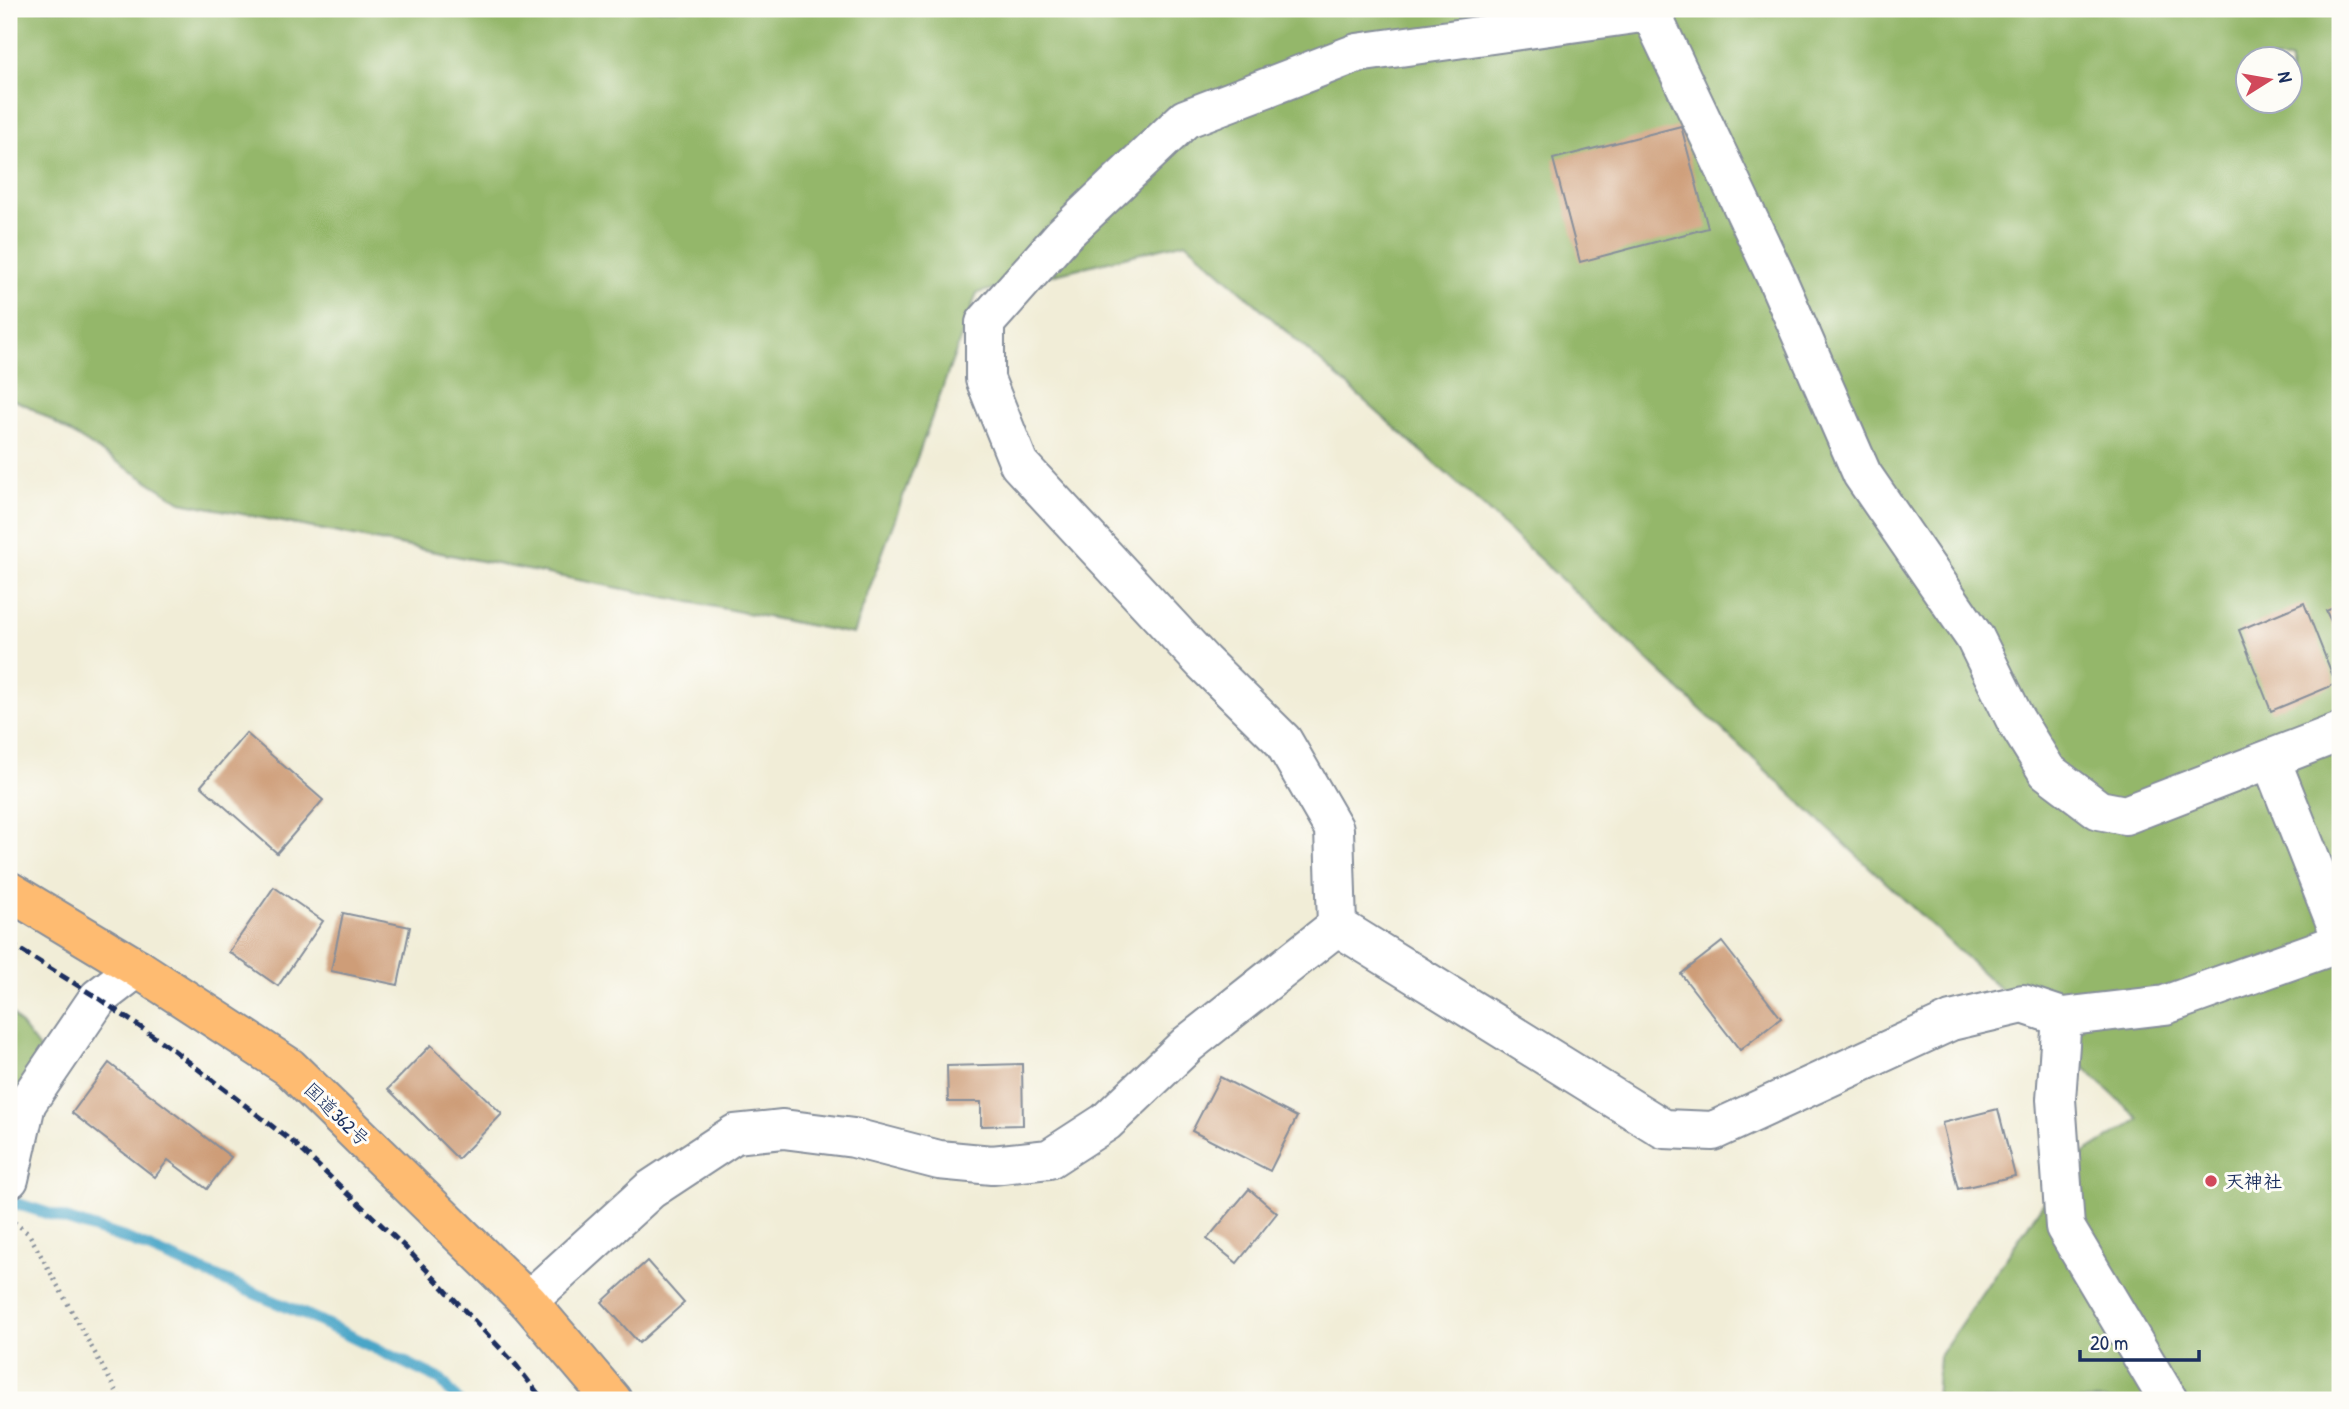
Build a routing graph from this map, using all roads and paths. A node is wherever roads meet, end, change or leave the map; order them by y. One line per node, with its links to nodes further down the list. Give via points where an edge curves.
1 (1649, 10): 3 (street, via 1777,279 1863,474 1975,638 2047,771 2099,810 2125,815); 5 (street, via 1357,53 1185,119 1063,235 985,323 985,380 1019,464 1283,741 1334,829)
2 (2340, 732): 3 (street)
3 (2272, 760): 6 (street)
4 (9, 891): 8 (highway, 国道362号)
5 (1337, 926): 9 (street, via 1664,1129 1713,1131 1951,1021 2023,1004); 13 (street, via 1188,1044 1106,1122 1049,1159 992,1165 939,1160 854,1138 795,1130 735,1134 650,1189)
6 (2340, 934)
7 (2340, 943): 9 (street, via 2165,1005)
8 (137, 968): 10 (street, via 98,998); 13 (highway, 国道362号, via 289,1067)
9 (2062, 1017): 16 (street, via 2056,1099 2065,1227)
10 (17, 1113): 11 (street)
11 (10, 1173)
12 (9, 1218): 14 (path, via 29,1234)
13 (528, 1301): 15 (highway, 国道362号)
14 (121, 1400)
15 (612, 1400)
16 (2168, 1400)

